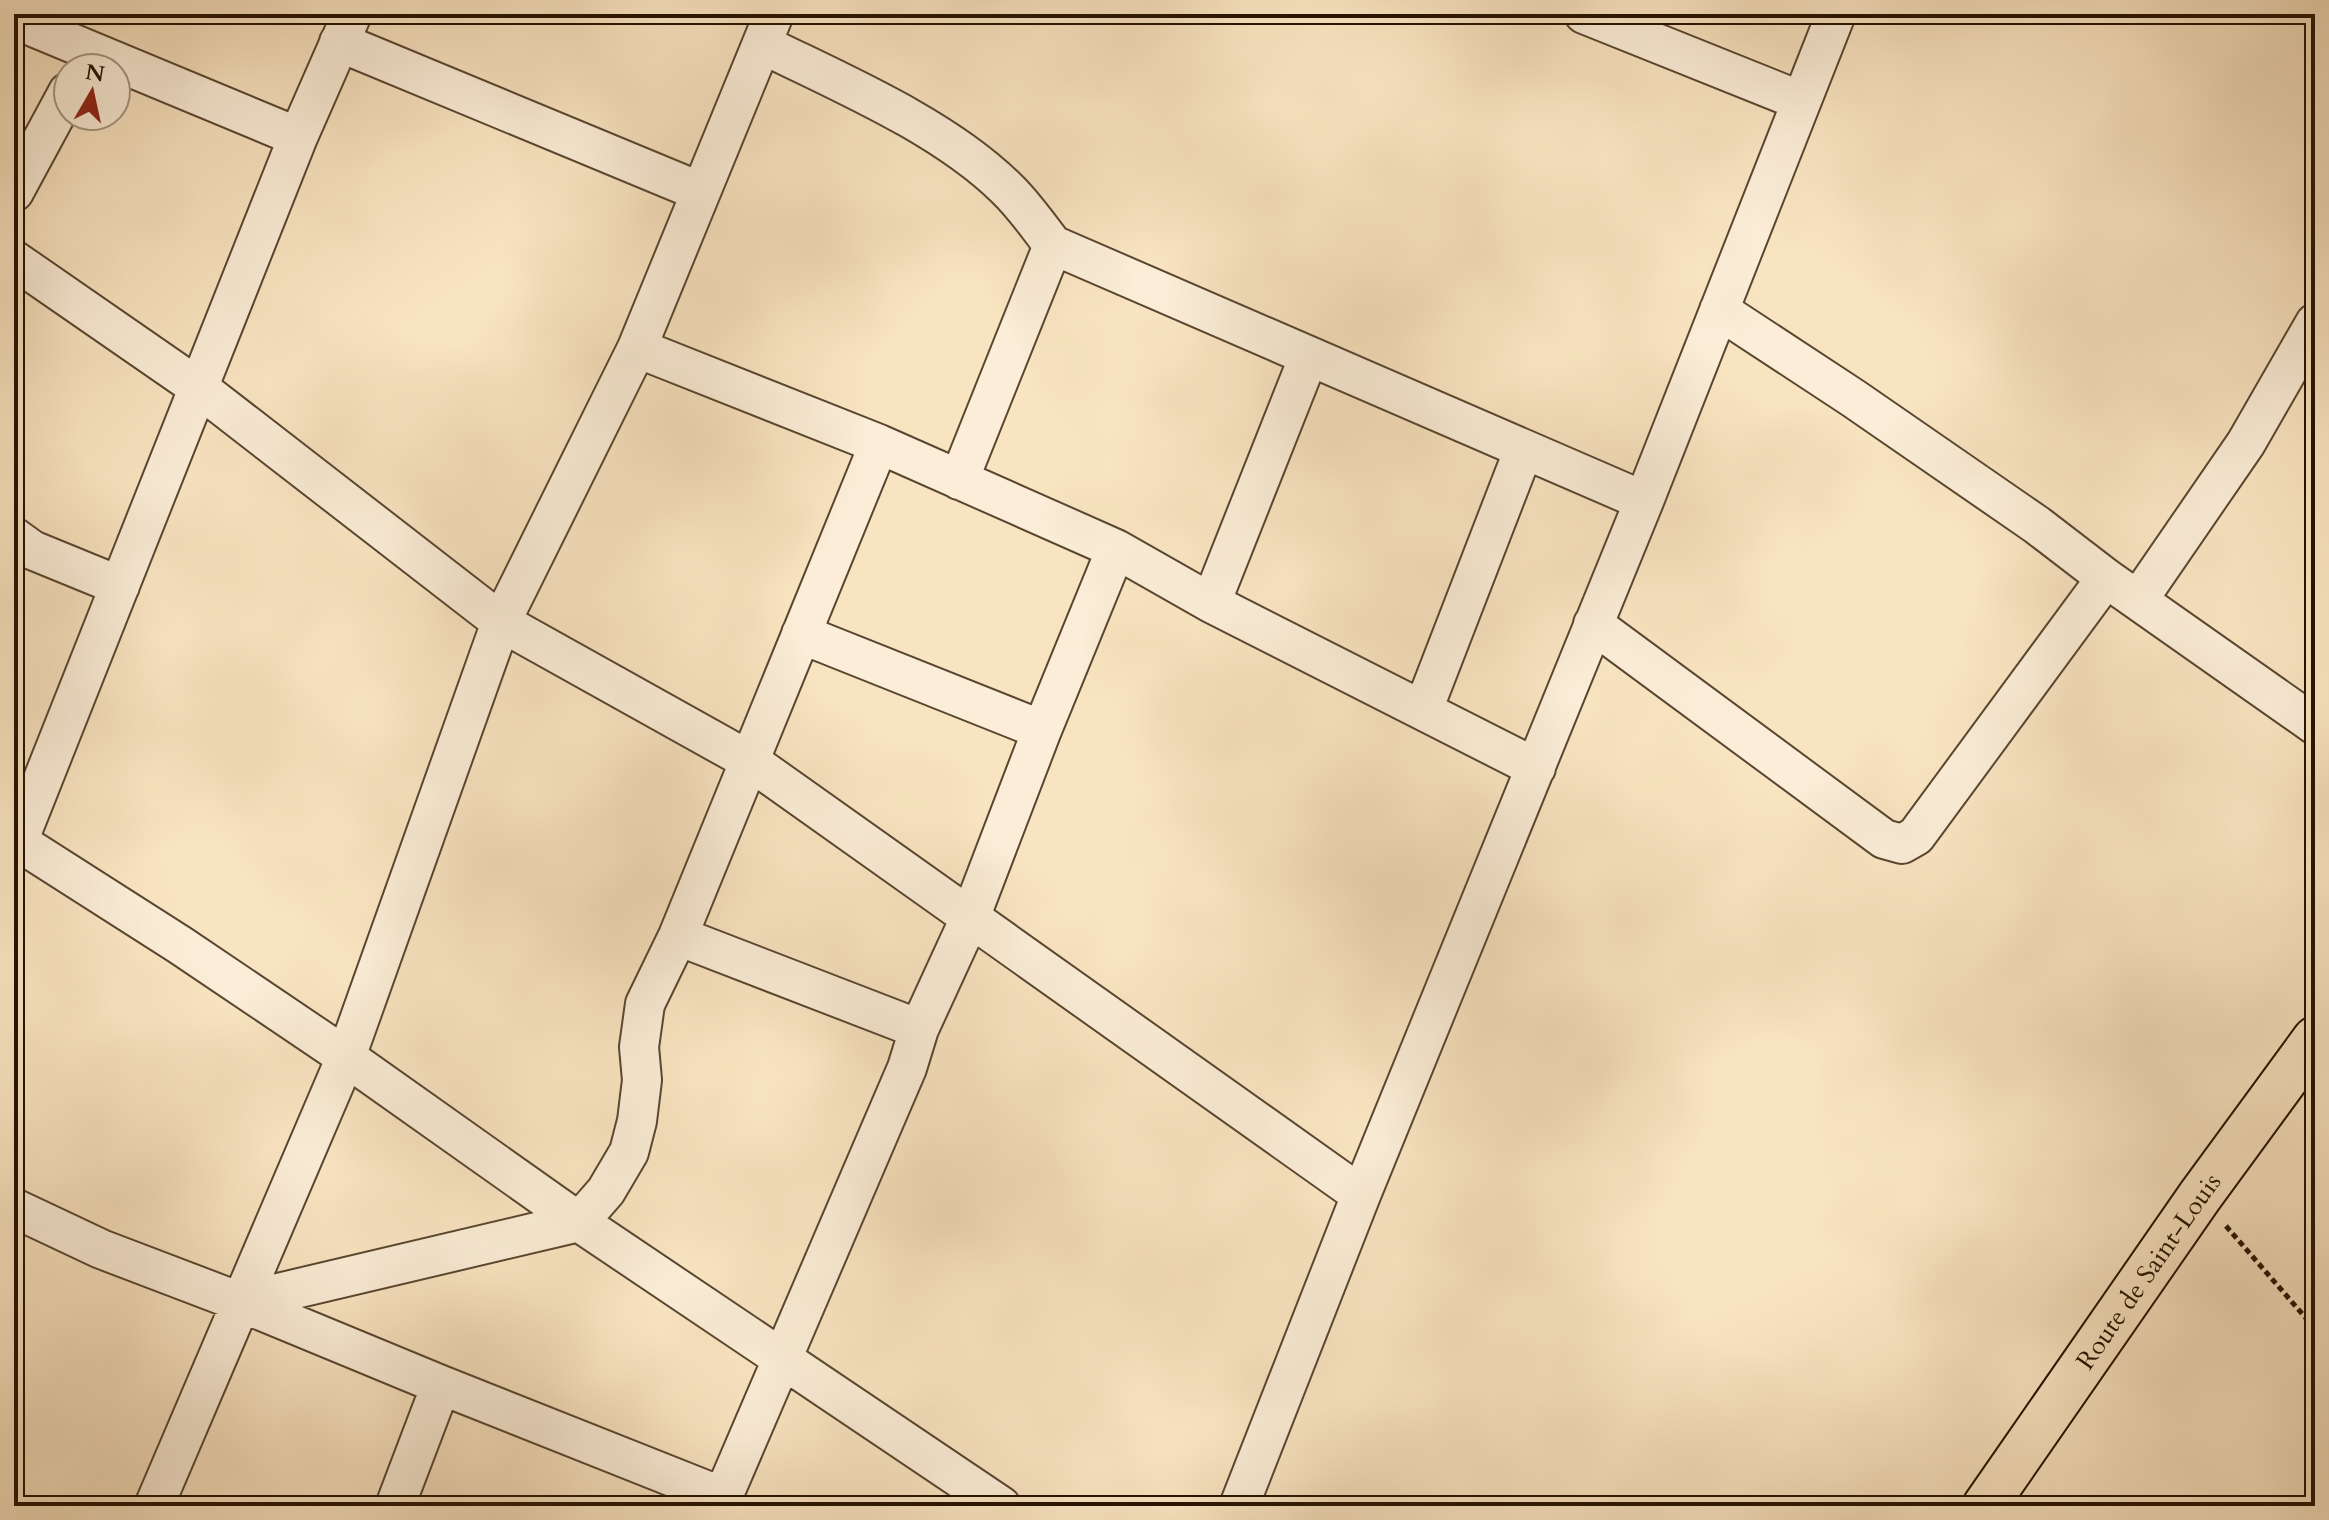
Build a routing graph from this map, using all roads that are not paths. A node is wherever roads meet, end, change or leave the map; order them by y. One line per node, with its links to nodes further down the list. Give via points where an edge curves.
1 (1584, 14): 8 (street)
2 (1836, 14): 8 (street)
3 (14, 19): 6 (street)
4 (346, 28): 10 (street); 12 (street)
5 (768, 29): 12 (street); 13 (street, via 960,149 1007,188)
6 (73, 52)
7 (132, 76): 10 (street)
8 (1801, 101): 15 (street)
9 (52, 122): 11 (street)
10 (298, 137): 19 (street)
11 (14, 192)
12 (701, 192): 17 (street)
13 (1053, 245): 18 (street); 22 (street)
14 (14, 260): 19 (street)
15 (1719, 310): 23 (street); 26 (street, via 2037,525)
16 (2315, 323): 28 (street, via 2246,443)
17 (637, 348): 20 (street); 30 (street)
18 (1309, 356): 21 (street); 29 (street)
19 (199, 388): 27 (street); 30 (street)
20 (879, 444): 22 (street); 32 (street)
21 (1524, 449): 23 (street); 33 (street)
22 (959, 480): 25 (street)
23 (1644, 501): 31 (street)
24 (14, 537): 27 (street, via 32,550)
25 (1116, 549): 29 (street); 35 (street)
26 (2106, 578): 28 (street); 31 (street, via 1916,836 1902,844 1884,839)
27 (120, 586): 38 (street)
28 (2138, 600): 34 (street)
29 (1211, 603): 33 (street)
30 (501, 622): 36 (street); 43 (street)
31 (1593, 624): 37 (street)
32 (801, 634): 35 (street); 36 (street)
33 (1423, 710): 37 (street)
34 (2315, 725)
35 (1042, 730): 39 (street)
36 (750, 761): 39 (street); 40 (street)
37 (1536, 768): 44 (street)
38 (15, 844): 43 (street, via 180,945)
39 (970, 918): 41 (street); 44 (street)
40 (678, 936): 41 (street); 46 (street, via 645,1004 639,1047 642,1080 629,1152)
41 (919, 1029): 48 (street)
42 (2315, 1039): 55 (highway, Route de Saint-Louis)
43 (346, 1057): 46 (street); 47 (street)
44 (1361, 1195): 54 (street)
45 (14, 1208): 47 (street, via 101,1249)
46 (579, 1222): 47 (street); 48 (street)
47 (240, 1302): 49 (street); 51 (street)
48 (782, 1359): 50 (street); 53 (street)
49 (441, 1385): 50 (street); 52 (street)
50 (721, 1501)
51 (154, 1506)
52 (395, 1506)
53 (1001, 1506)
54 (1239, 1506)
55 (1985, 1506)

